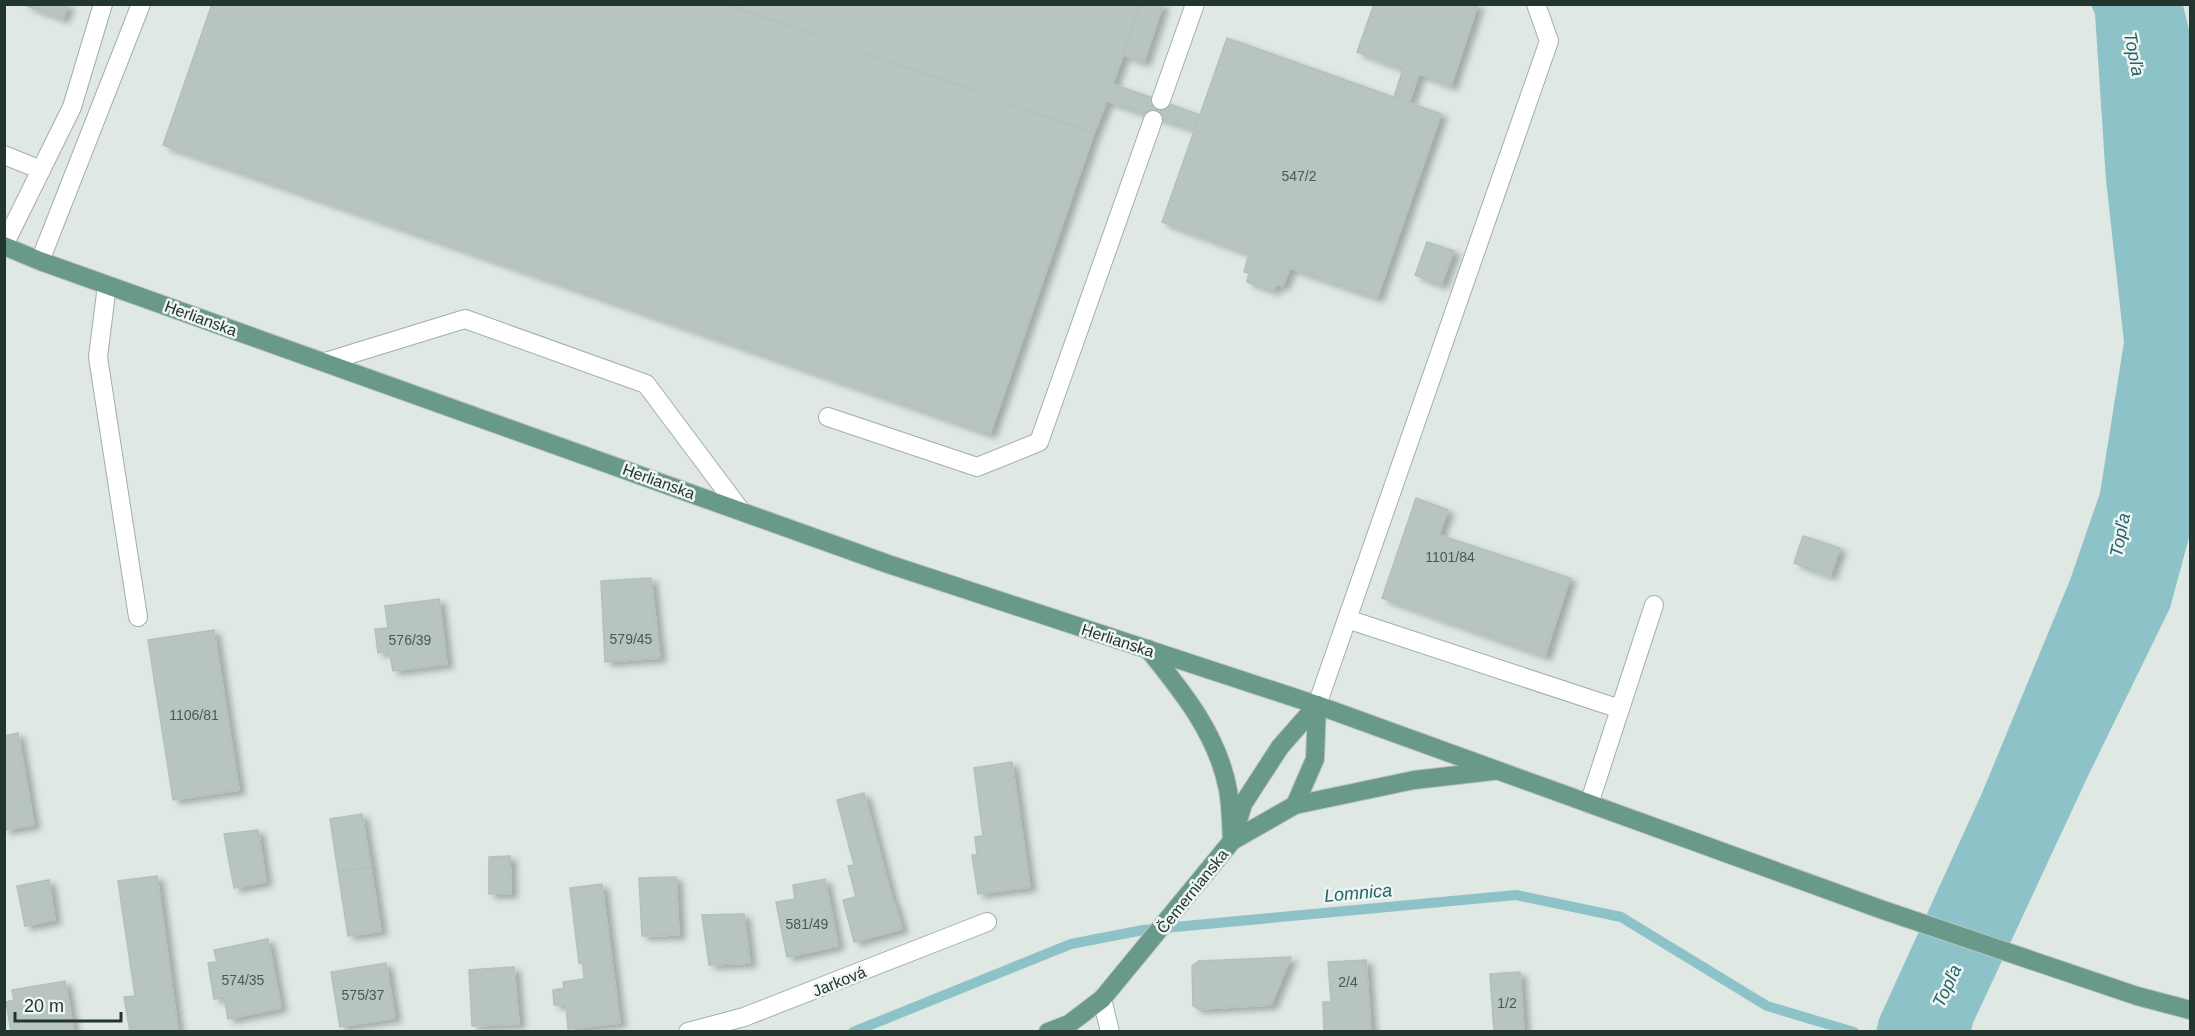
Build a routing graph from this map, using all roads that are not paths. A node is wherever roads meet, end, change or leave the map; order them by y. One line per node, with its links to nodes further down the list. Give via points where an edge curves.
1 (103, 4): 8 (street, via 72,107)
2 (141, 4): 10 (street)
3 (1195, 4): 5 (street)
4 (1536, 4): 17 (street, via 1550,41)
5 (1161, 100)
6 (1153, 120): 13 (street, via 1039,442 977,467)
7 (4, 155): 8 (street)
8 (41, 170): 9 (street)
9 (4, 245): 10 (main road, Herlianska)
10 (40, 261): 11 (main road, Herlianska)
11 (107, 285): 12 (main road, Herlianska); 16 (street, via 98,357)
12 (325, 362): 14 (main road, Herlianska); 14 (street, via 465,319 646,384)
13 (828, 417)
14 (741, 511): 18 (main road, Herlianska)
15 (1654, 605): 20 (street)
16 (138, 617)
17 (1347, 619): 19 (street); 20 (street)
18 (1148, 649): 19 (main road, Herlianska); 24 (main road, via 1184,694 1211,738 1228,789)
19 (1317, 705): 21 (main road, Herlianska); 23 (main road, via 1315,759); 24 (main road, via 1280,747 1243,804)
20 (1620, 709): 22 (street)
21 (1498, 771): 22 (main road, Herlianska); 23 (main road, Čemernianska, via 1414,780)
22 (1589, 804): 27 (main road, Herlianska, via 1883,910 2137,996)
23 (1295, 805): 24 (main road, Čemernianska)
24 (1232, 841): 26 (main road, Čemernianska)
25 (987, 922): 28 (street, Jarková, via 744,1017)
26 (1102, 999): 29 (main road, Čemernianska, via 1069,1024); 30 (street)
27 (2190, 1010)
28 (688, 1032)
29 (1048, 1032)
30 (1110, 1032)

